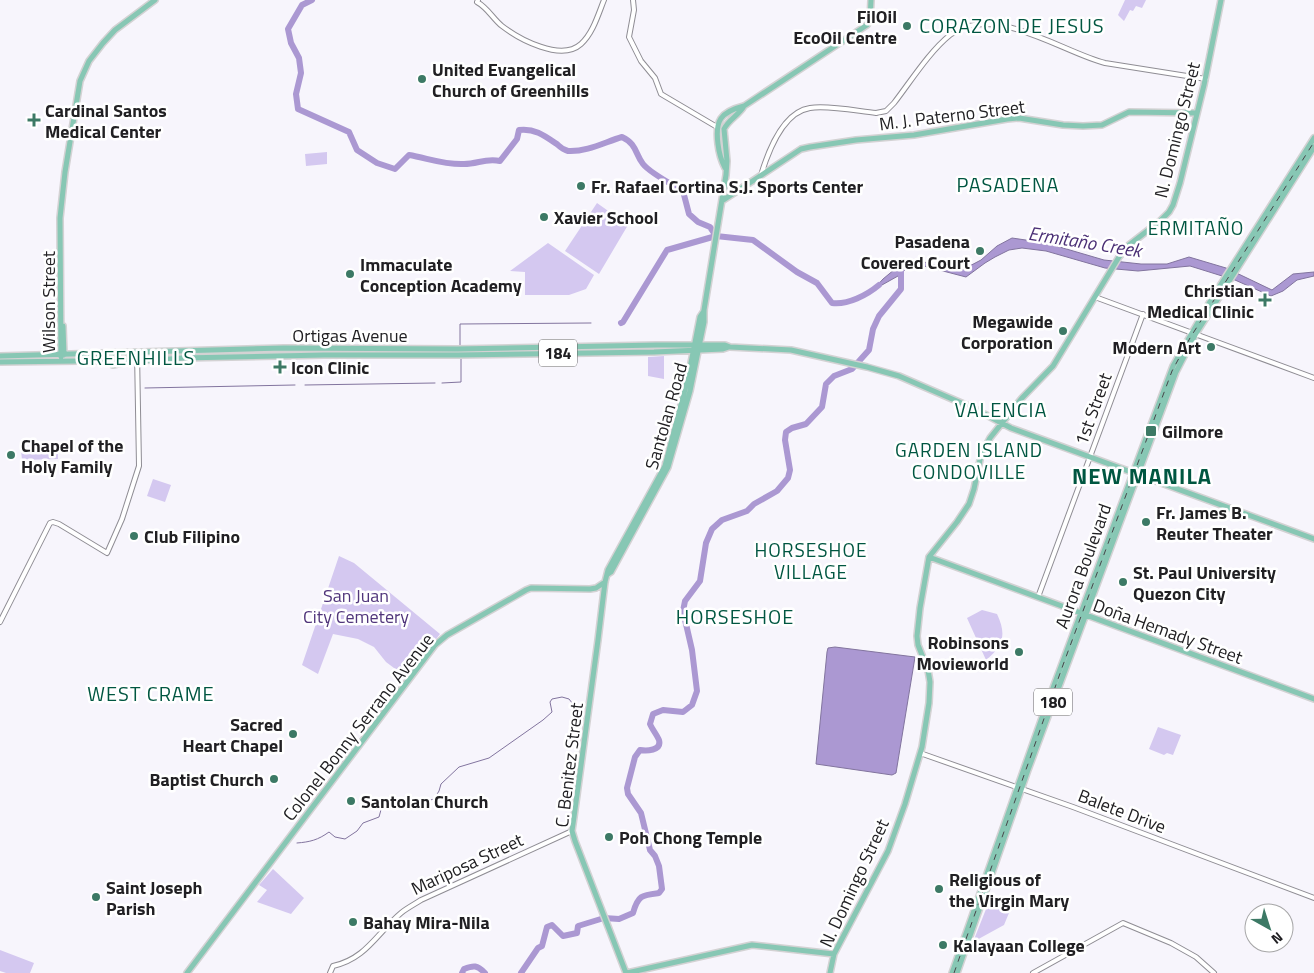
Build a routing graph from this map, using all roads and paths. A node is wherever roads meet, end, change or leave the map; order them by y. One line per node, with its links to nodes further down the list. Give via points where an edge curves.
1 (155, 0): 15 (main road, Wilson Street, via 115,30 89,61 78,90)
2 (478, 0): 8 (street)
3 (486, 0): 8 (street)
4 (604, 0): 8 (street, via 586,39 579,46 565,51 543,48 516,34 498,23)
5 (633, 0): 12 (street, via 629,37 641,61 655,78 661,94)
6 (871, 0): 10 (main road, Santolan Road, via 867,25)
7 (1221, 0): 9 (main road, N. Domingo Street)
8 (486, 7)
9 (1206, 79): 11 (main road, N. Domingo Street); 17 (street, via 1106,63 1023,31 987,23 975,24 957,30 945,40 886,111 809,108 792,116 772,148)
10 (744, 106): 12 (main road, Santolan Road, via 724,115); 16 (main road, Santolan Road, via 725,127)
11 (1197, 113): 17 (main road, M. J. Paterno Street, via 1129,112 1108,123 1088,126 1019,118 846,141 801,149); 20 (main road, N. Domingo Street, via 1171,208 1160,221 1129,244)
12 (717, 127): 16 (main road, Santolan Road, via 718,146)
13 (1314, 138): 18 (main road, Aurora Boulevard / 180)
14 (1314, 147): 18 (main road, Aurora Boulevard / 180)
15 (67, 168): 27 (main road, Wilson Street, via 62,217); 27 (main road, Wilson Street, via 60,218)
16 (725, 168): 19 (main road, Santolan Road)
17 (762, 175): 19 (main road, M. J. Paterno Street)
18 (1281, 194): 22 (main road, Aurora Boulevard / 180)
19 (722, 201): 23 (main road, Santolan Road)
20 (1095, 297): 21 (street); 36 (main road, N. Domingo Street, via 1053,366)
21 (1143, 314): 22 (street); 37 (street, 1st Street)
22 (1193, 334): 35 (street); 38 (main road, Aurora Boulevard / 180)
23 (697, 348): 24 (main road, Ortigas Avenue / 184); 26 (main road, Ortigas Avenue / 184); 34 (main road, Santolan Road); 36 (main road, 184, via 791,350 867,367 899,376); 41 (main road, Santolan Road, via 690,391 668,467)
24 (678, 351): 26 (main road, Ortigas Avenue / 184); 34 (main road, via 689,357)
25 (137, 352): 26 (main road, Ortigas Avenue / 184, via 284,348); 27 (main road, Ortigas Avenue / 184); 30 (street)
26 (461, 352): 30 (main road, Ortigas Avenue / 184)
27 (62, 354): 28 (main road, Ortigas Avenue / 184); 32 (main road, Wilson Street)
28 (0, 356)
29 (129, 360): 30 (main road, Ortigas Avenue / 184); 32 (main road, Ortigas Avenue / 184); 33 (main road)
30 (138, 360): 47 (street, via 139,466 107,553 59,524 50,523)
31 (0, 362): 32 (main road, Ortigas Avenue / 184)
32 (62, 362)
33 (113, 365)
34 (691, 365): 41 (main road, Santolan Road, via 665,466)
35 (1314, 378)
36 (1003, 422): 37 (main road, 184, via 1011,428); 40 (main road, N. Domingo Street, via 981,455 966,510)
37 (1090, 456): 38 (main road, 184); 44 (street, 1st Street)
38 (1136, 473): 39 (main road); 46 (main road, Aurora Boulevard / 180)
39 (1314, 539)
40 (929, 557): 44 (main road, Doña Hemady Street); 49 (main road, N. Domingo Street, via 917,636 930,682)
41 (608, 574): 42 (main road, Santolan Road)
42 (605, 582): 43 (main road, Colonel Bonny Serrano Avenue); 45 (main road, C. Benitez Street)
43 (590, 588): 45 (main road); 55 (main road, Colonel Bonny Serrano Avenue, via 526,590 440,640)
44 (1038, 597): 46 (main road, Doña Hemady Street)
45 (603, 599): 51 (main road, C. Benitez Street)
46 (1083, 614): 48 (main road, Doña Hemady Street); 50 (main road, Aurora Boulevard / 180)
47 (0, 622)
48 (1314, 699)
49 (920, 754): 50 (street, Balete Drive); 53 (main road, N. Domingo Street, via 888,851)
50 (1019, 789): 52 (street, Balete Drive); 58 (main road, Aurora Boulevard / 180); 59 (main road, Aurora Boulevard / 180)
51 (572, 831): 54 (main road, C. Benitez Street); 56 (street, Mariposa Street, via 421,900 401,913 359,956 333,966)
52 (1314, 898)
53 (834, 954): 54 (main road, via 752,945); 57 (main road, N. Domingo Street)
54 (627, 972)
55 (187, 973)
56 (330, 973)
57 (830, 973)
58 (952, 973)
59 (958, 973)
60 (1033, 973): 61 (street, via 1123,924 1171,943 1196,957)
61 (1214, 973)

